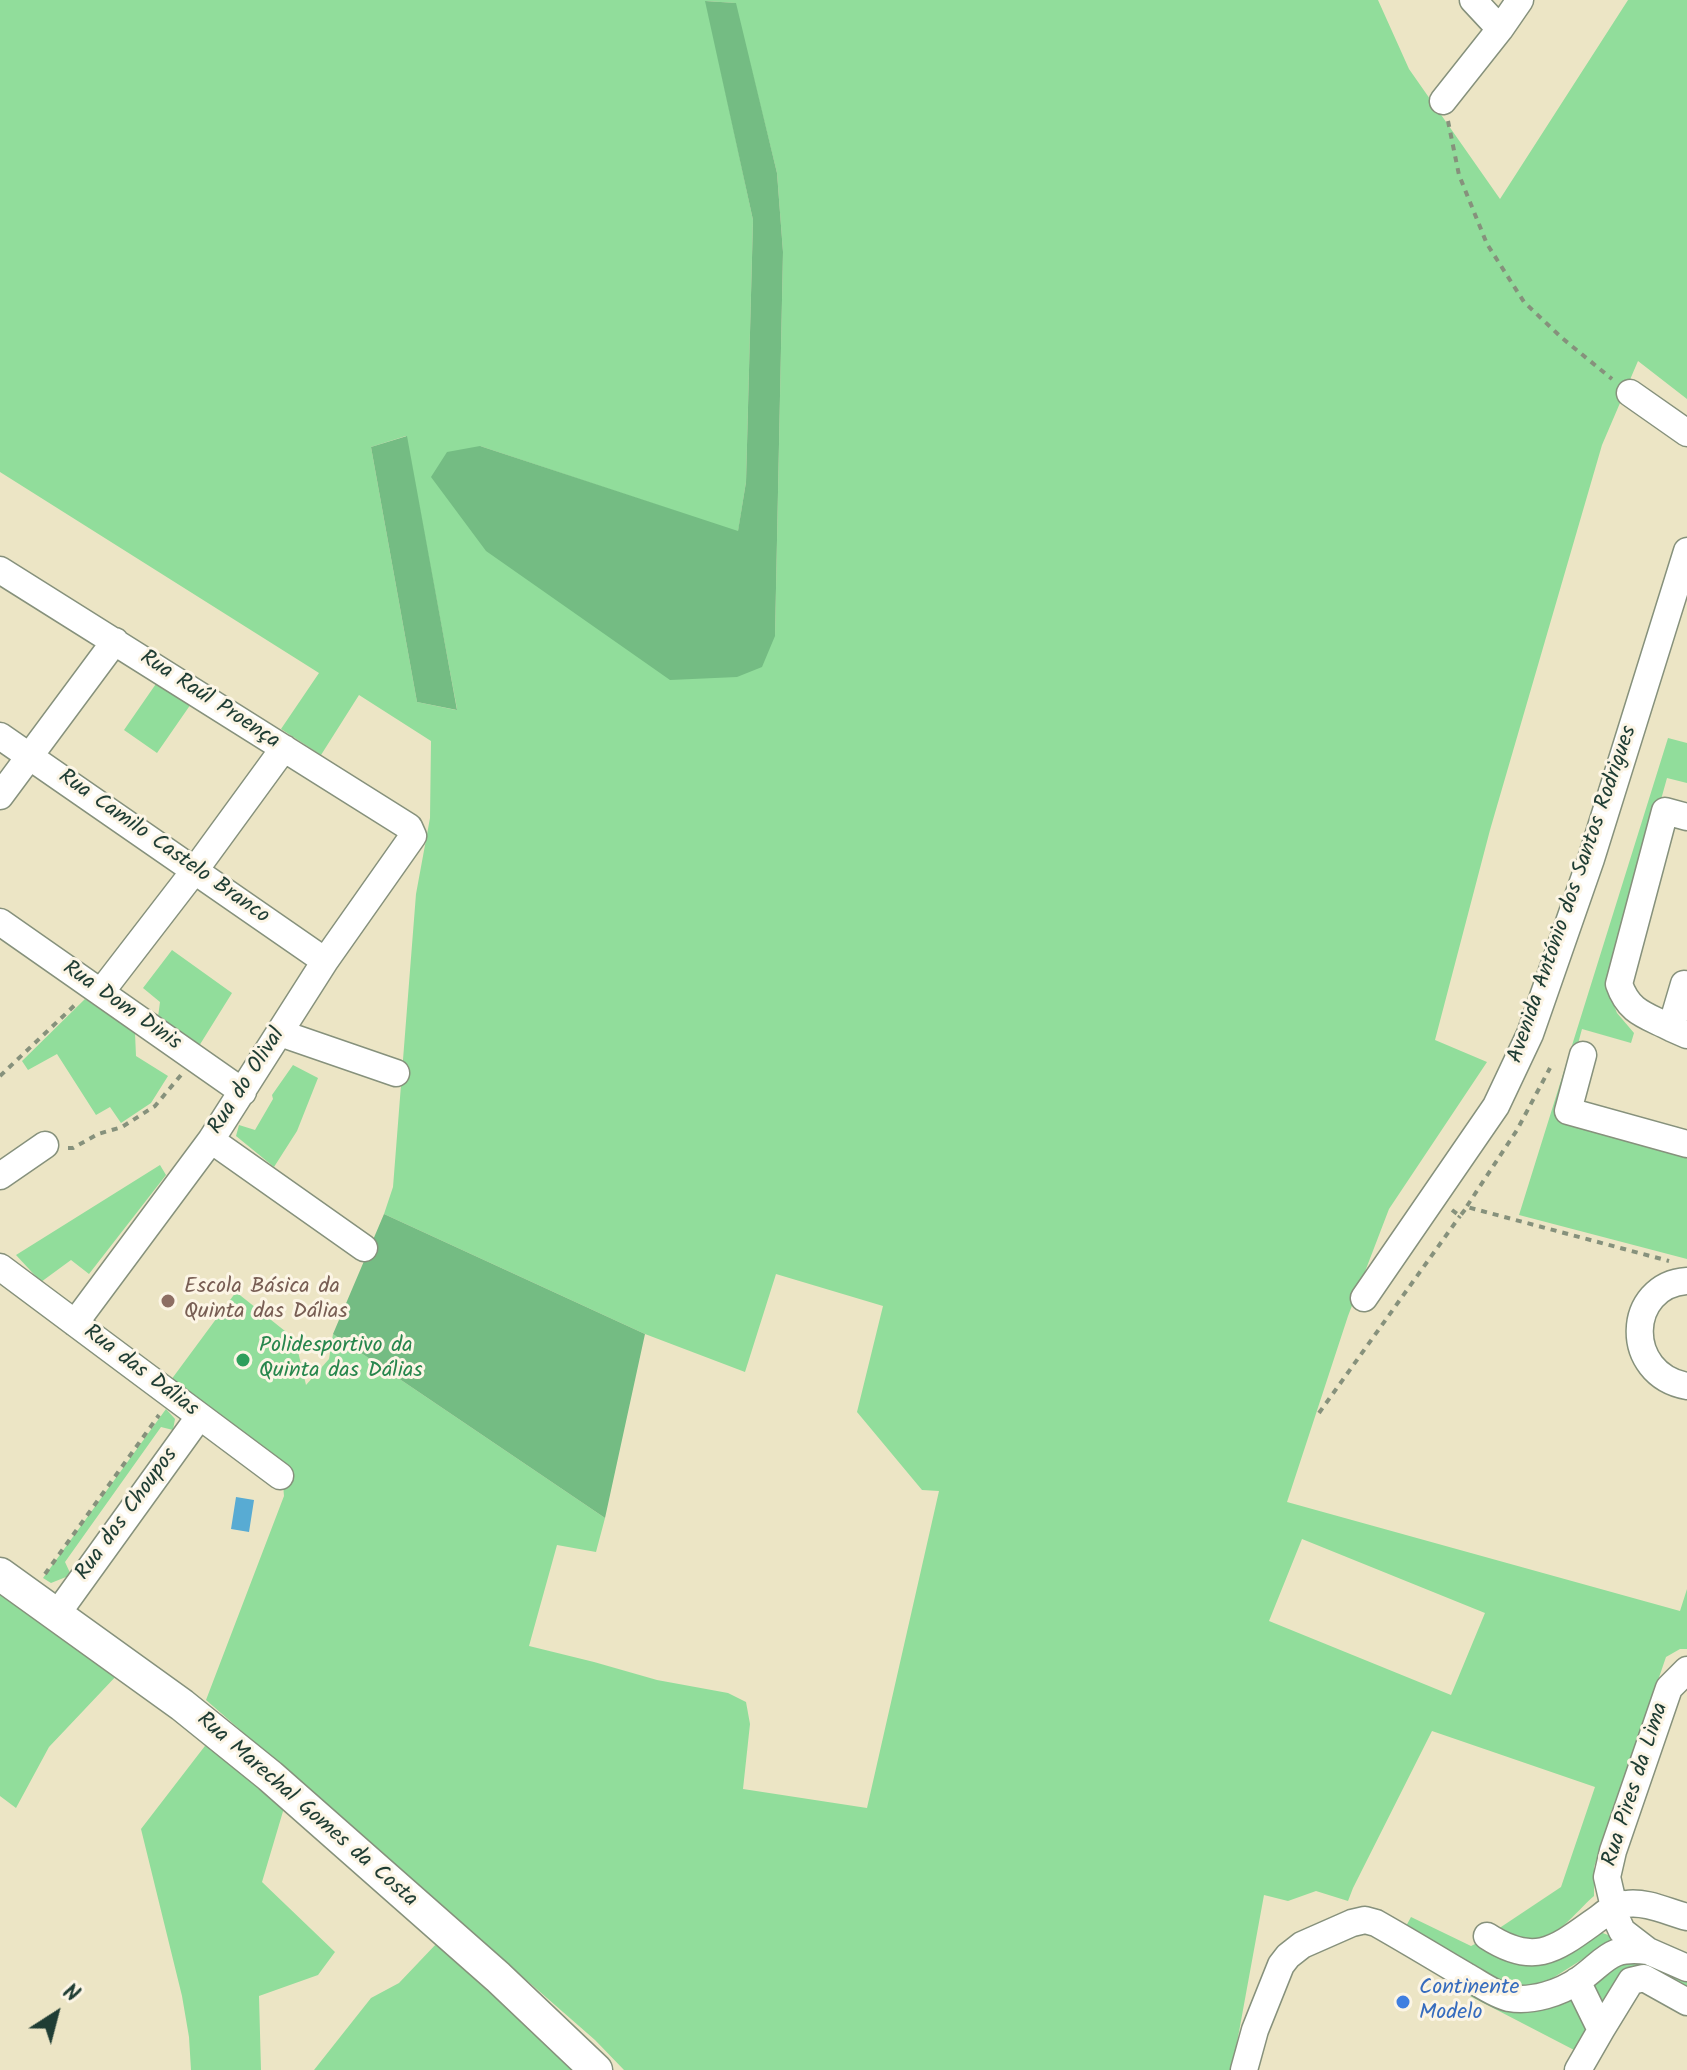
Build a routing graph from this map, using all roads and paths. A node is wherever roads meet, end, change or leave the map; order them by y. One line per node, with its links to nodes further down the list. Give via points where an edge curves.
1 (1473, 0): 3 (street)
2 (1520, 0): 3 (street)
3 (1500, 29): 4 (street)
4 (1443, 101): 5 (path, via 1459,175 1487,244 1524,302)
5 (1630, 393): 6 (street)
6 (1687, 433)
7 (1687, 551): 33 (street, Avenida António dos Santos Rodrigues, via 1530,1034 1496,1106)
8 (0, 570): 9 (street, Rua Raúl Proença)
9 (115, 641): 11 (street, Rua Raúl Proença); 12 (street)
10 (0, 736): 12 (street, Rua Camilo Castelo Branco)
11 (284, 748): 15 (street, Rua Raúl Proença, via 409,827); 16 (street)
12 (30, 756): 13 (street); 16 (street, Rua Camilo Castelo Branco)
13 (0, 796)
14 (1687, 817): 21 (street, via 1665,811 1619,984 1634,1009)
15 (413, 836): 18 (street, Rua do Olival)
16 (195, 870): 18 (street, Rua Camilo Castelo Branco); 20 (street)
17 (0, 922): 20 (street, Rua Dom Dinis)
18 (325, 961): 22 (street, Rua do Olival)
19 (1684, 984): 21 (street)
20 (97, 990): 24 (street, Rua Dom Dinis); 27 (path)
21 (1679, 1032)
22 (280, 1033): 26 (street); 28 (street, Rua do Olival)
23 (1583, 1055): 30 (street, via 1568,1111)
24 (195, 1058): 28 (street, Rua Dom Dinis); 31 (path, via 155,1106 122,1127 73,1148)
25 (1550, 1068): 34 (path)
26 (396, 1073)
27 (0, 1076)
28 (243, 1092): 29 (street, Rua do Olival)
29 (211, 1140): 36 (street); 40 (street, Rua do Olival)
30 (1687, 1144)
31 (45, 1145): 32 (street)
32 (0, 1176)
33 (1434, 1197): 35 (path); 39 (street, Avenida António dos Santos Rodrigues)
34 (1467, 1207): 35 (path); 38 (path)
35 (1460, 1216): 43 (path)
36 (364, 1248)
37 (0, 1267): 40 (street, Rua das Dálias)
38 (1680, 1271): 41 (street, via 1652,1298 1639,1330 1648,1362 1660,1375)
39 (1364, 1298)
40 (75, 1323): 42 (street, Rua das Dálias)
41 (1687, 1386)
42 (172, 1397): 44 (street, Rua das Dálias); 47 (path)
43 (1319, 1413)
44 (199, 1417): 45 (street, Rua das Dálias); 48 (street, Rua dos Choupos)
45 (280, 1476)
46 (0, 1574): 47 (main road, Rua Marechal Gomes da Costa)
47 (30, 1595): 48 (main road, Rua Marechal Gomes da Costa)
48 (57, 1614): 58 (main road, Rua Marechal Gomes da Costa, via 270,1776)
49 (1687, 1670): 50 (street, Rua Pires da Lima, via 1669,1688 1613,1851 1607,1877)
50 (1615, 1906): 51 (street, via 1640,1904); 52 (street, via 1557,1947 1541,1952 1503,1947); 53 (street, Rua Pires da Lima, via 1622,1931)
51 (1687, 1917)
52 (1487, 1936)
53 (1648, 1951): 54 (street, Rua Pires da Lima); 55 (street, via 1618,1951)
54 (1687, 1968)
55 (1577, 1981): 57 (street); 59 (street, via 1549,1995 1507,1998 1376,1923 1352,1923 1302,1945 1281,1965)
56 (1687, 2002): 57 (street, via 1644,1978 1631,1981)
57 (1601, 2030): 60 (street)
58 (596, 2070)
59 (1244, 2070)
60 (1578, 2070)

